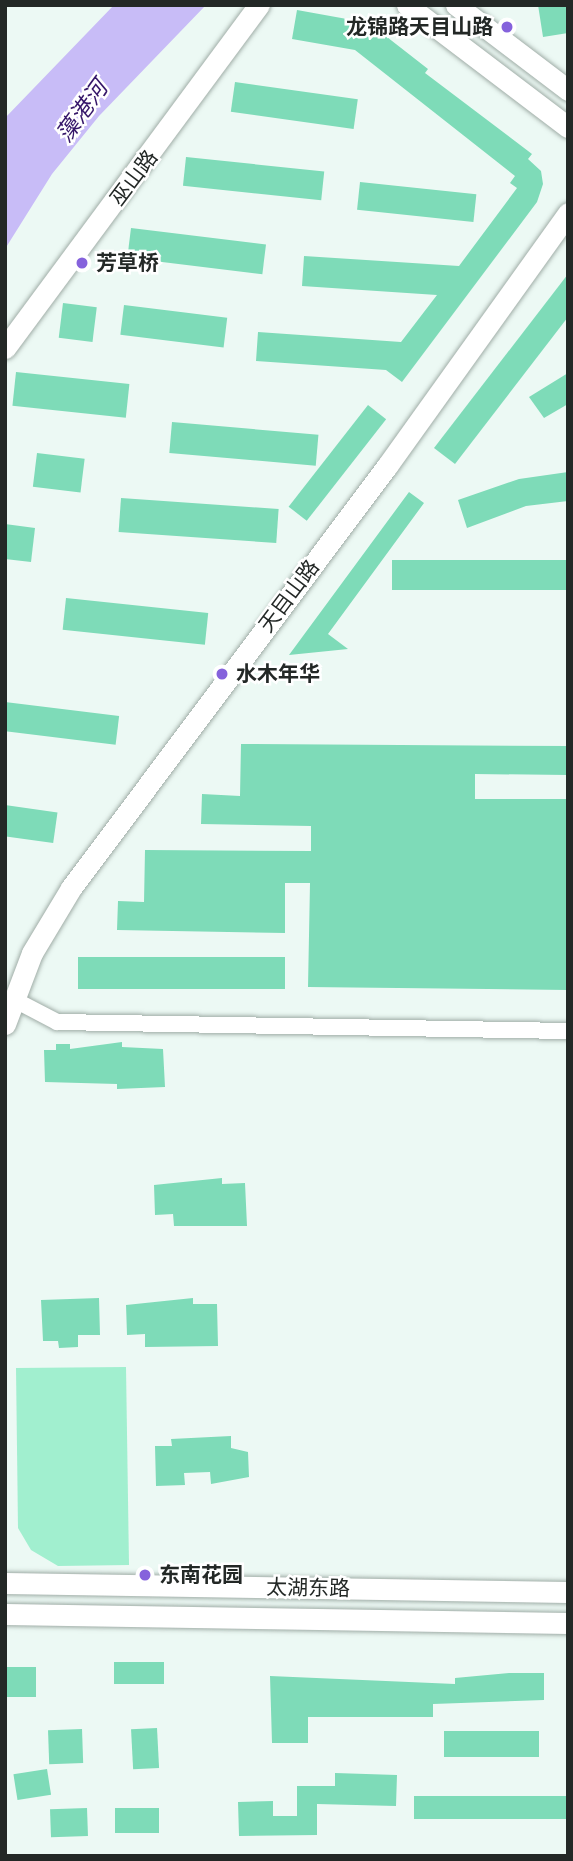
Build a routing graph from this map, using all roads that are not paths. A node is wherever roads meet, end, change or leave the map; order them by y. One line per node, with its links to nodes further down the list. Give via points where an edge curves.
1 (259, 5): 7 (main road, 巫山路)
2 (407, 5): 5 (main road)
3 (457, 5): 4 (main road)
4 (568, 90)
5 (568, 127)
6 (568, 213): 8 (main road, 天目山路, via 387,466 71,888 32,953)
7 (5, 348)
8 (13, 999): 9 (main road, 天目山路); 10 (street, via 57,1022)
9 (5, 1024)
10 (568, 1031)
11 (5, 1583): 12 (main road, 太湖东路)
12 (568, 1592)
13 (5, 1615): 14 (main road, 太湖东路)
14 (568, 1623)

